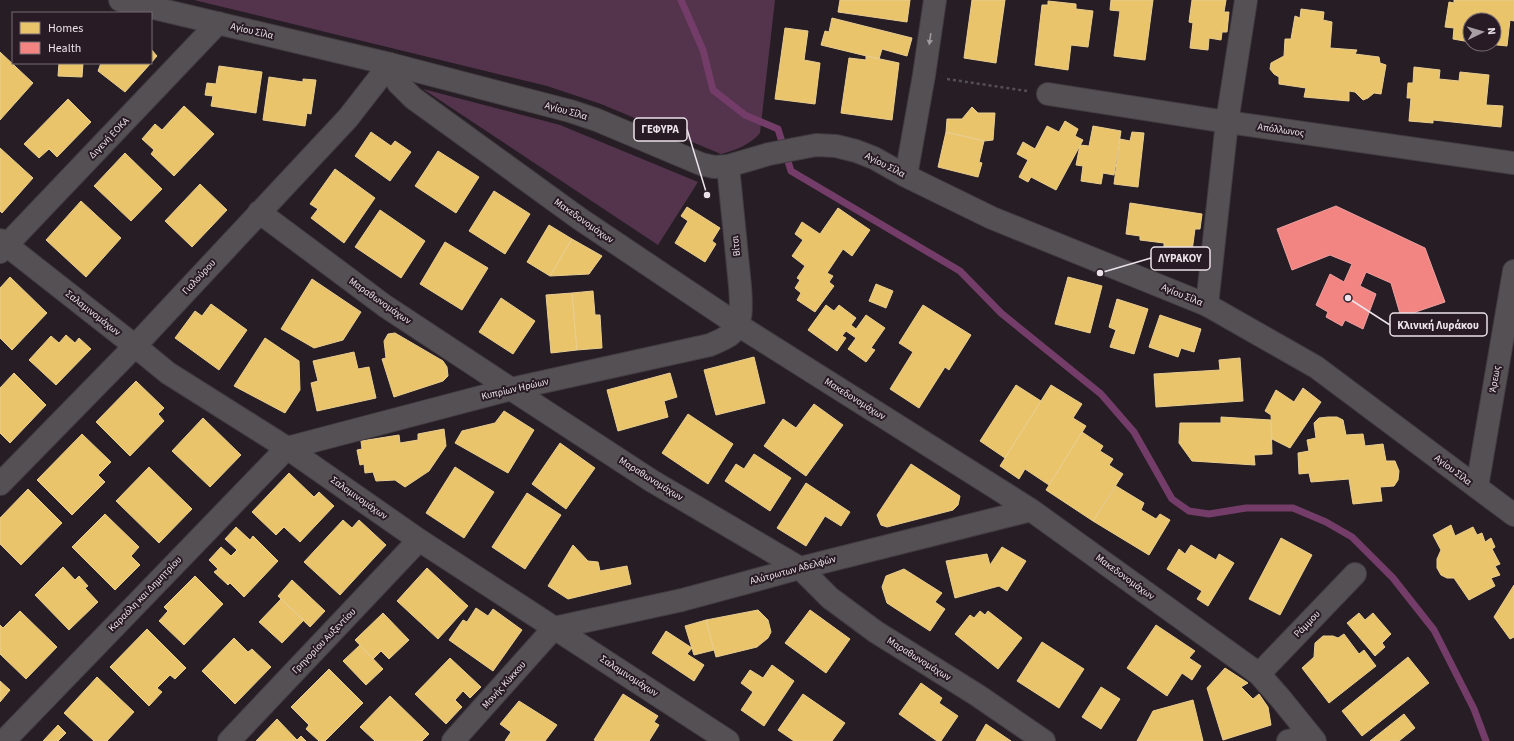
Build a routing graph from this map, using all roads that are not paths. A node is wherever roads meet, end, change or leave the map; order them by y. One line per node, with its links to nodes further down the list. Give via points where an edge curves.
1 (120, 0): 4 (street, Αγίου Σίλα)
2 (935, 0): 10 (street, one-way to 10)
3 (1246, 0): 7 (street)
4 (218, 23): 5 (street, Αγίου Σίλα); 12 (street, Διγενή ΕΟΚΑ)
5 (390, 64): 9 (street, Αγίου Σίλα, via 570,111 701,164 714,167); 11 (street, Γιαλούρου, via 348,118); 15 (street, Μακεδονομάχων, via 398,83 413,98 580,218)
6 (1048, 94): 7 (street, Απόλλωνος)
7 (1227, 122): 8 (street, Απόλλωνος); 14 (street)
8 (1514, 163)
9 (728, 166): 10 (street, Αγίου Σίλα, via 769,154 816,145 836,146 874,158); 15 (street, Βίτσι, via 740,286)
10 (906, 176): 14 (street, Αγίου Σίλα, via 992,218)
11 (259, 212): 16 (street, Γιαλούρου); 17 (street, Μαραθωνομάχων, via 385,306)
12 (2, 246): 16 (street, Σαλαμινομάχων)
13 (1514, 271): 20 (street, Άρεως)
14 (1207, 305): 20 (street, Αγίου Σίλα, via 1316,367)
15 (738, 325): 17 (street, Κυπρίων Ηρώων, via 731,334 710,345); 21 (street, Μακεδονομάχων)
16 (135, 346): 18 (street, Σαλαμινομάχων, via 168,373); 19 (street, Γιαλούρου)
17 (511, 389): 18 (street, Κυπρίων Ηρώων); 24 (street, Μαραθωνομάχων, via 652,481)
18 (287, 448): 23 (street, Σαλαμινομάχων); 29 (street, Καραόλη και Δημητρίου)
19 (0, 484)
20 (1477, 487): 22 (street, Αγίου Σίλα)
21 (1031, 510): 24 (street, Αλύτρωτων Αδελφών); 27 (street, Μακεδονομάχων)
22 (1514, 515)
23 (420, 540): 26 (street, Σαλαμινομάχων); 30 (street, Γρηγορίου Αυξεντίου)
24 (800, 568): 26 (street, Αλύτρωτων Αδελφών, via 682,600); 33 (street, Μαραθωνομάχων, via 830,598 876,632 977,695)
25 (1355, 574): 27 (street, Ράμμου)
26 (554, 628): 31 (street, Μονής Κύκκου); 32 (street, Σαλαμινομάχων)
27 (1259, 674): 28 (street, Μακεδονομάχων)
28 (1313, 738): 34 (street)
29 (4, 741)
30 (229, 741)
31 (453, 741)
32 (728, 741)
33 (1044, 741)
34 (1288, 741)

